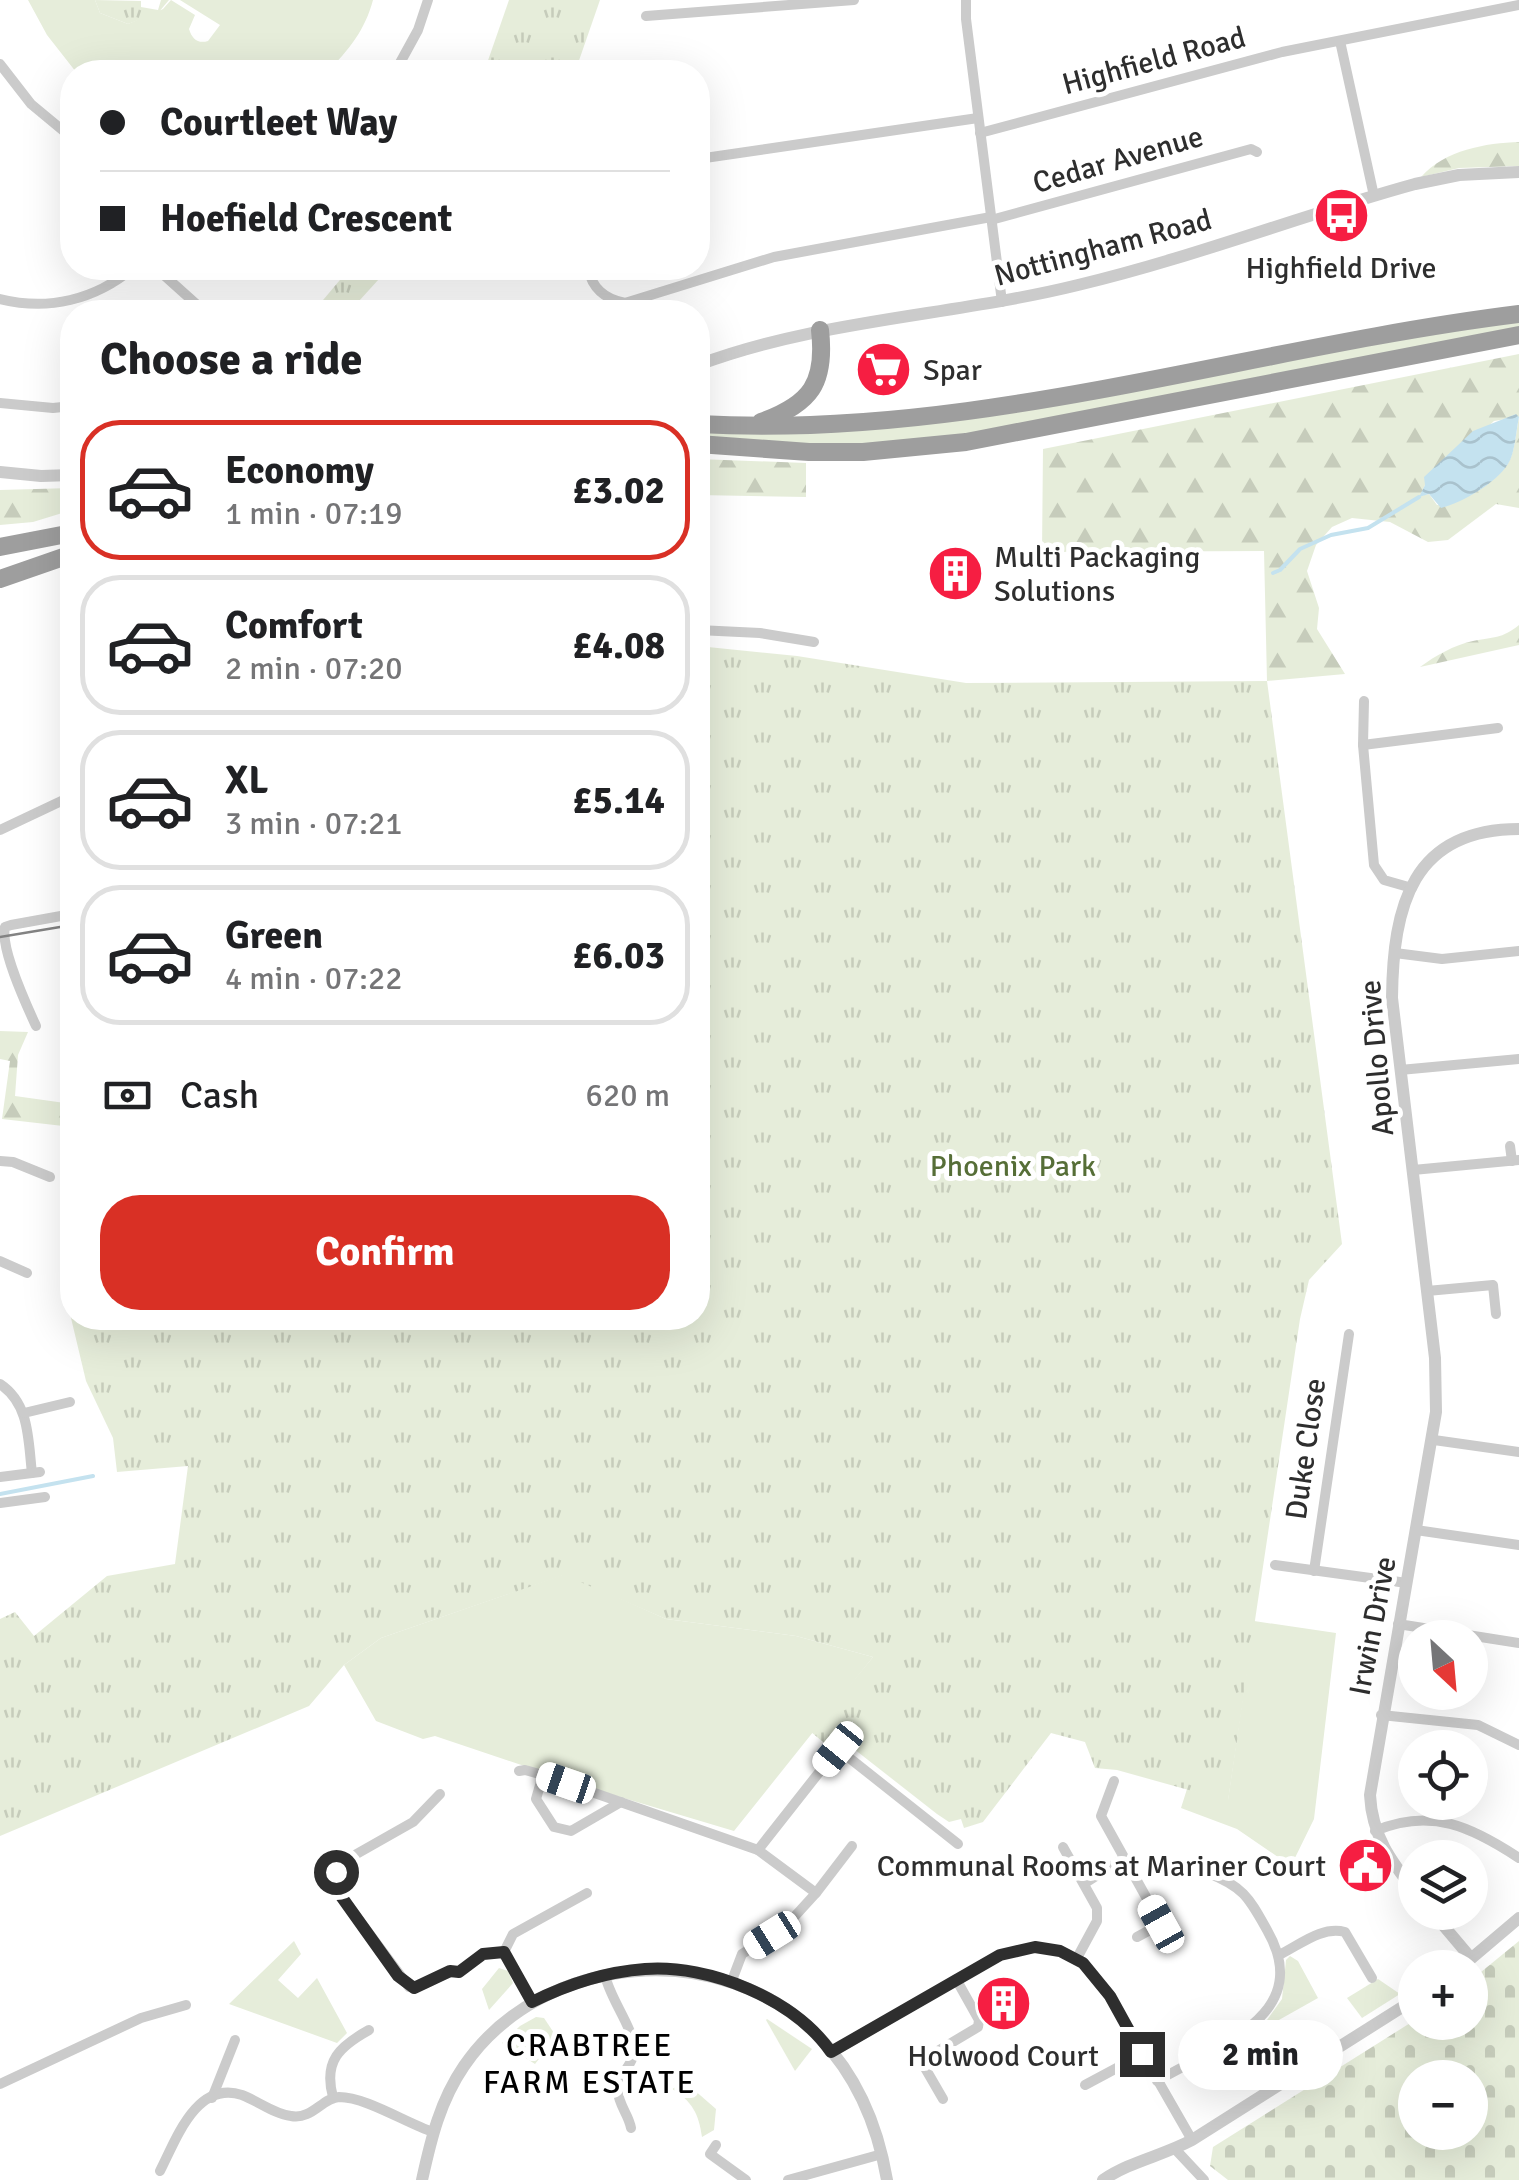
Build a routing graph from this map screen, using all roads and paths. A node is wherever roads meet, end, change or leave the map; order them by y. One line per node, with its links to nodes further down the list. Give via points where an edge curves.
1 (428, 0): 9 (street)
2 (664, 0): 6 (street)
3 (854, 0): 6 (street)
4 (966, 0): 11 (street)
5 (1519, 5): 8 (street, Highfield Road)
6 (665, 14): 7 (street)
7 (646, 16)
8 (1340, 41): 13 (street, Highfield Road); 17 (street)
9 (401, 60)
10 (0, 64): 12 (street)
11 (978, 118): 13 (street); 15 (street)
12 (60, 128)
13 (980, 132): 18 (street)
14 (1257, 152): 18 (street, Cedar Avenue)
15 (710, 158)
16 (1519, 172): 17 (street, Nottingham Road, via 1459,174)
17 (1374, 196): 30 (street, Nottingham Road, via 1130,271)
18 (991, 219): 19 (street, Cedar Avenue, via 774,257); 30 (street)
19 (710, 277)
20 (115, 280): 25 (street)
21 (169, 280): 26 (street)
22 (592, 280): 27 (street, Cedar Avenue)
23 (700, 280): 28 (street, Cedar Avenue)
24 (0, 298): 29 (street)
25 (72, 300)
26 (191, 300)
27 (616, 300)
28 (635, 300)
29 (60, 302)
30 (1002, 302): 32 (street, Nottingham Road)
31 (1519, 314): 39 (highway, via 938,416)
32 (820, 330): 34 (street, Nottingham Road); 35 (highway, via 820,370)
33 (1519, 335): 41 (highway, via 966,442 863,452)
34 (710, 362)
35 (810, 394): 39 (highway); 40 (highway, via 788,411)
36 (0, 403): 37 (street)
37 (60, 407)
38 (710, 425): 40 (highway)
39 (825, 426): 40 (highway)
40 (746, 427)
41 (710, 445)
42 (0, 472): 43 (street)
43 (60, 475)
44 (60, 535): 45 (highway)
45 (0, 547)
46 (60, 558): 47 (highway)
47 (0, 579)
48 (710, 631): 49 (street)
49 (814, 642)
50 (1364, 701): 52 (street)
51 (1498, 728): 52 (street)
52 (1363, 745): 57 (street, via 1374,865 1384,880)
53 (60, 802): 55 (street)
54 (0, 813): 55 (street)
55 (4, 828)
56 (1519, 829): 57 (street, Apollo Drive, via 1455,840 1428,858)
57 (1412, 888): 61 (street, Apollo Drive)
58 (60, 916): 62 (street, via 5,926 1,933)
59 (1512, 938): 60 (street)
60 (1516, 951): 61 (street, via 1442,959)
61 (1394, 953): 64 (street, Apollo Drive)
62 (36, 1026)
63 (1511, 1055): 64 (street)
64 (1400, 1070): 68 (street, Apollo Drive)
65 (1510, 1146): 67 (street)
66 (0, 1161): 69 (street)
67 (1515, 1161): 68 (street)
68 (1413, 1170): 72 (street, Apollo Drive)
69 (50, 1177)
70 (0, 1261): 71 (street)
71 (27, 1272)
72 (1426, 1292): 73 (street, via 1492,1285); 75 (street, Apollo Drive)
73 (1496, 1314)
74 (1349, 1334): 87 (street, Duke Close)
75 (1435, 1358): 79 (street, Irwin Drive)
76 (0, 1384): 78 (street)
77 (63, 1408): 78 (street)
78 (24, 1413): 81 (street, via 36,1472)
79 (1434, 1440): 80 (street); 84 (street, Irwin Drive)
80 (1519, 1452)
81 (0, 1477)
82 (45, 1497): 83 (street)
83 (0, 1503)
84 (1416, 1530): 85 (street); 88 (street, Irwin Drive)
85 (1519, 1545)
86 (1275, 1566): 87 (street)
87 (1314, 1570): 88 (street)
88 (1406, 1584): 89 (street, Irwin Drive)
89 (1399, 1620)
90 (1398, 1624): 93 (street, Irwin Drive)
91 (1488, 1638): 92 (street)
92 (1519, 1643)
93 (1381, 1715): 94 (street, via 1478,1726); 100 (street, Irwin Drive, via 1370,1795)
94 (1519, 1745)
95 (519, 1772): 96 (street)
96 (543, 1775): 99 (street); 99 (street, via 536,1799 554,1826 571,1831)
97 (1114, 1782): 106 (street, via 1101,1816)
98 (440, 1794): 115 (street, via 413,1822 353,1856 336,1872 336,1889 409,1986 459,1972 483,1954)
99 (621, 1802): 104 (street)
100 (1374, 1832): 105 (street, via 1414,1822 1464,1826); 107 (street)
101 (958, 1844): 104 (street, via 952,1832 840,1745)
102 (852, 1846): 111 (street)
103 (1063, 1848): 109 (street)
104 (758, 1850): 111 (street)
105 (1519, 1858)
106 (1124, 1859): 109 (street); 113 (street, via 1161,1924)
107 (1398, 1869)
108 (1208, 1873): 116 (street, via 1239,1886)
109 (1085, 1884): 117 (street, via 1098,1921)
110 (586, 1893): 115 (street, via 513,1934)
111 (816, 1893): 121 (street, via 785,1927 742,1954)
112 (1519, 1918): 114 (street)
113 (1137, 1937)
114 (1481, 1950)
115 (504, 1952): 122 (street)
116 (1281, 1954): 119 (street, via 1323,1932 1345,1932); 129 (street, via 1278,1994 1257,2023)
117 (1077, 1958): 120 (street, via 1035,1947 1015,1950); 128 (street, via 1110,1996)
118 (605, 1975): 121 (street, via 670,1970); 122 (street); 135 (street, via 633,2042 618,2092)
119 (1372, 1978)
120 (956, 1979): 127 (street); 134 (street, via 979,2020 978,2027 920,2061)
121 (731, 1983): 127 (street, via 789,2012)
122 (532, 2002): 136 (street, via 465,2064)
123 (186, 2005): 130 (street, via 141,2018)
124 (1398, 2011): 137 (street)
125 (368, 2030): 132 (street, via 340,2047 332,2065)
126 (235, 2040): 133 (street)
127 (831, 2052): 140 (street, via 862,2098)
128 (1142, 2054): 129 (street); 131 (street)
129 (1158, 2081): 137 (street)
130 (0, 2084)
131 (1085, 2085)
132 (334, 2097): 133 (street, via 298,2117 235,2093); 136 (street)
133 (212, 2098): 141 (street, via 182,2126)
134 (943, 2099)
135 (631, 2128)
136 (432, 2132): 142 (street)
137 (1192, 2140): 139 (street)
138 (716, 2145): 143 (street, via 710,2154)
139 (1175, 2149): 146 (street); 147 (street)
140 (882, 2154): 144 (street); 145 (street)
141 (160, 2171)
142 (422, 2180)
143 (746, 2180)
144 (788, 2180)
145 (887, 2180)
146 (1103, 2180)
147 (1204, 2180)

